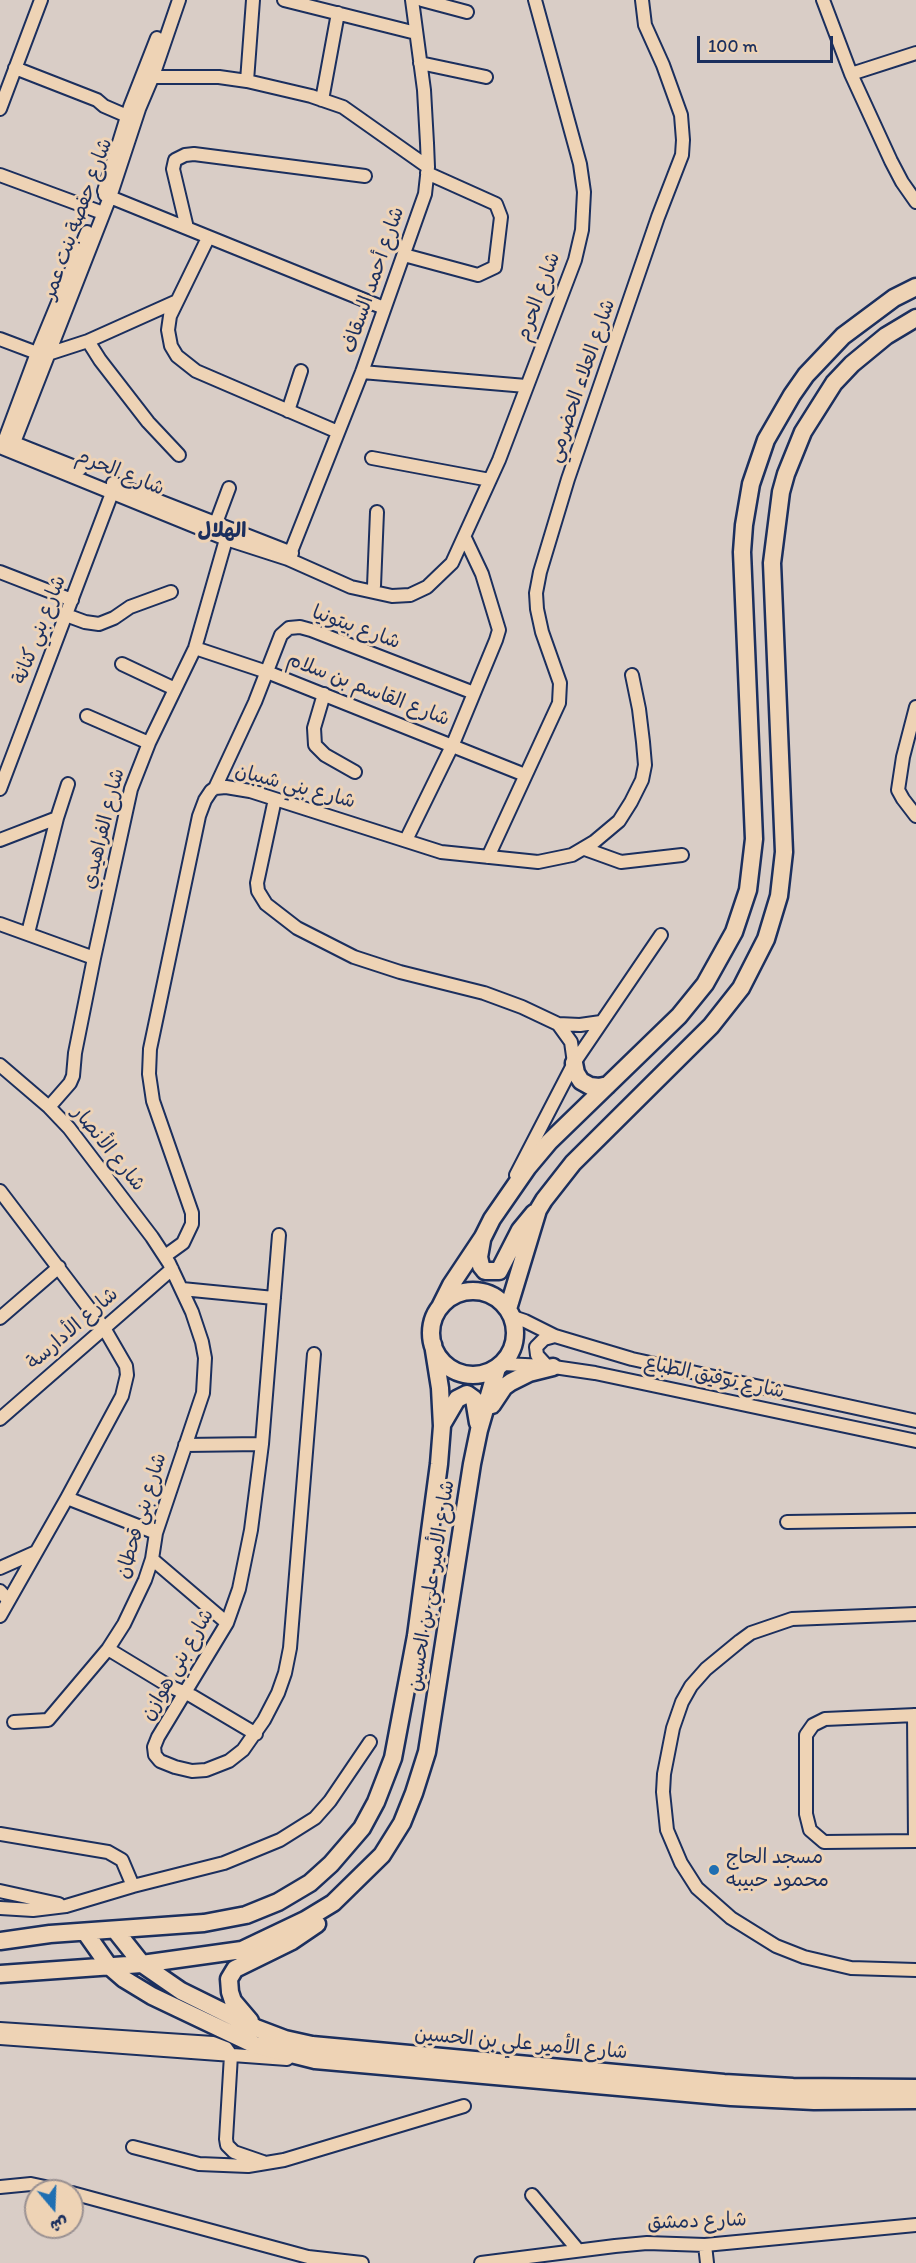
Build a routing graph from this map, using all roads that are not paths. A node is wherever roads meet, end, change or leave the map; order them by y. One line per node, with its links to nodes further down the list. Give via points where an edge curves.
1 (40, 0): 16 (street)
2 (172, 0): 18 (street, شارع حفصة بنت عمر)
3 (179, 0): 18 (street, شارع حفصة بنت عمر)
4 (253, 0): 20 (street)
5 (284, 0): 12 (street)
6 (412, 0): 13 (street, شارع أحمد السقاف)
7 (422, 0): 11 (street)
8 (536, 0): 42 (street, شارع الحرم, via 584,192 582,230 575,260)
9 (642, 0): 74 (street, شارع العلاء الحضرمي, via 645,24 681,115 682,155 568,479 540,572 537,609 561,694)
10 (823, 0): 17 (street)
11 (466, 12)
12 (339, 14): 13 (street); 21 (street)
13 (416, 33): 15 (street, شارع أحمد السقاف)
14 (916, 53): 17 (street)
15 (420, 63): 19 (street); 24 (street, شارع أحمد السقاف)
16 (15, 68): 22 (street); 23 (street, via 98,100 112,101)
17 (851, 74): 28 (street, via 896,171)
18 (147, 77): 20 (street); 23 (street, شارع حفصة بنت عمر)
19 (486, 77)
20 (247, 81): 21 (street)
21 (322, 100): 24 (street, via 343,107)
22 (0, 109)
23 (132, 113): 27 (street, شارع حفصة بنت عمر)
24 (428, 170): 32 (street, شارع أحمد السقاف, via 425,194); 32 (street, via 496,204 501,217 495,267 478,275)
25 (0, 175): 29 (street)
26 (365, 176): 30 (street, via 184,155 175,160 173,169)
27 (106, 196): 29 (street, شارع حفصة بنت عمر); 30 (street)
28 (916, 202)
29 (100, 212): 39 (street, شارع حفصة بنت عمر)
30 (187, 228): 31 (street)
31 (208, 238): 34 (street); 35 (street)
32 (404, 255): 35 (street, شارع أحمد السقاف)
33 (916, 287): 94 (main road, via 867,317 822,357 792,394 766,440 747,499 742,552 754,839 748,890 734,932 705,984 679,1016)
34 (175, 303): 38 (street); 43 (street, via 168,330 177,356 196,371)
35 (384, 308): 41 (street, شارع أحمد السقاف)
36 (916, 318): 98 (main road, via 886,336 834,383 803,432 781,492 772,562 784,860 773,921 759,956 741,988 711,1026 573,1163)
37 (0, 339): 39 (street)
38 (88, 341): 39 (street); 46 (street, via 148,422)
39 (43, 353): 45 (street, شارع حفصة بنت عمر)
40 (301, 370): 43 (street)
41 (362, 372): 42 (street); 44 (street, شارع أحمد السقاف)
42 (526, 386): 48 (street, شارع الحرم)
43 (288, 411): 44 (street)
44 (338, 432): 55 (street, شارع أحمد السقاف)
45 (5, 444): 49 (street, شارع الحرم)
46 (179, 455)
47 (372, 458): 48 (street)
48 (490, 480): 54 (street, شارع الحرم)
49 (114, 487): 52 (street, شارع الحرم); 60 (street, شارع بني كنانة)
50 (229, 488): 52 (street)
51 (377, 512): 57 (street)
52 (214, 528): 53 (street, شارع الحرم)
53 (227, 534): 55 (street, شارع الحرم); 62 (street, شارع الفراهيدي)
54 (465, 538): 58 (street, شارع الحرم, via 452,563); 67 (street, via 482,574 499,630)
55 (290, 556): 57 (street, شارع الحرم); 58 (street, شارع الحرم, via 351,587 384,596 419,592)
56 (0, 572): 60 (street)
57 (375, 586): 58 (street, شارع الحرم, via 405,590)
58 (427, 586)
59 (171, 591): 61 (street, via 99,624)
60 (72, 600): 61 (street, شارع بني كنانة)
61 (66, 615): 77 (street, شارع بني كنانة)
62 (195, 648): 64 (street, شارع القاسم بن سلام); 66 (street, شارع الفراهيدي)
63 (122, 664): 66 (street)
64 (267, 672): 67 (street, شارع بيتونيا, via 280,635 289,628 300,627); 68 (street, شارع القاسم بن سلام); 76 (street, شارع بيتونيا)
65 (632, 675): 83 (street, شارع بني شيبان, via 643,742 642,780 618,821)
66 (175, 689): 71 (street, شارع الفراهيدي)
67 (474, 693): 72 (street)
68 (324, 694): 72 (street, شارع القاسم بن سلام); 73 (street, via 314,728 315,745)
69 (916, 707): 79 (street, via 898,790)
70 (87, 716): 71 (street)
71 (149, 743): 89 (street, شارع الفراهيدي, via 131,789)
72 (453, 744): 74 (street, شارع القاسم بن سلام); 82 (street)
73 (355, 772)
74 (525, 775): 85 (street, شارع العلاء الحضرمي)
75 (68, 784): 80 (street)
76 (215, 788): 78 (street, شارع بني شيبان, via 233,788); 101 (street, شارع بني شيبان, via 199,816 150,1049 153,1101 192,1214 183,1243)
77 (0, 789)
78 (275, 799): 82 (street, شارع بني شيبان); 91 (street, via 257,883 261,898 281,917 354,957 484,993)
79 (916, 816)
80 (57, 818): 81 (street); 87 (street)
81 (0, 840)
82 (406, 840): 85 (street, شارع بني شيبان, via 441,852)
83 (585, 849): 84 (street, via 621,862); 85 (street, شارع بني شيبان, via 538,862)
84 (682, 855)
85 (488, 857)
86 (0, 924): 87 (street)
87 (28, 933): 89 (street)
88 (661, 935): 90 (street)
89 (94, 958): 95 (street, شارع الفراهيدي, via 73,1076)
90 (601, 1022): 91 (street); 92 (street)
91 (558, 1024): 92 (street, via 571,1042)
92 (574, 1063): 94 (main road, via 576,1073 590,1086); 97 (street)
93 (0, 1065): 95 (street, شارع الأنصار)
94 (608, 1084): 97 (main road, via 549,1142)
95 (49, 1107): 101 (street, شارع الأنصار)
96 (0, 1191): 102 (street)
97 (508, 1193): 100 (main road)
98 (538, 1210): 100 (main road, via 520,1230 499,1271 485,1271 481,1266); 107 (main road)
99 (279, 1235): 105 (street, شارع بني هوازن)
100 (483, 1237): 106 (main road)
101 (165, 1256): 103 (street, شارع الأنصار)
102 (58, 1267): 108 (street); 109 (street)
103 (172, 1269): 104 (street, شارع بني قحطان); 109 (street, شارع الأدارسة)
104 (182, 1289): 105 (street); 120 (street, شارع بني قحطان, via 205,1358 203,1394)
105 (274, 1298): 121 (street, شارع بني هوازن)
106 (440, 1307): 107 (main road, via 456,1294 476,1291 496,1297); 111 (main road, via 432,1324)
107 (511, 1313): 110 (street, شارع توفيق الطباع); 113 (main road, via 515,1342)
108 (0, 1318)
109 (104, 1328): 115 (street, شارع الأدارسة); 122 (street, via 126,1366 126,1381 122,1396)
110 (555, 1336): 114 (street, via 536,1347 537,1355); 116 (street, شارع توفيق الطباع, via 632,1359)
111 (432, 1344): 113 (main road, via 442,1362 459,1373 479,1375); 117 (main road, شارع الأمير علي بن الحسين)
112 (314, 1354): 137 (street, شارع بني هوازن, via 290,1647 278,1692)
113 (500, 1366): 114 (street, شارع توفيق الطباع); 118 (main road, شارع الأمير علي بن الحسين)
114 (550, 1367): 118 (main road, via 504,1387); 119 (street, شارع توفيق الطباع, via 605,1375)
115 (0, 1419)
116 (916, 1421)
117 (442, 1426): 118 (main road, via 457,1399 467,1394 476,1403); 146 (main road, شارع الأمير علي بن الحسين, via 416,1636 393,1758 362,1828 332,1864 278,1902 204,1923)
118 (479, 1430): 143 (main road, شارع الأمير علي بن الحسين, via 424,1763 392,1841)
119 (916, 1441)
120 (185, 1444): 121 (street); 125 (street, شارع بني قحطان)
121 (262, 1444): 132 (street, شارع بني هوازن, via 251,1530 239,1589)
122 (67, 1498): 125 (street); 126 (street)
123 (916, 1520): 124 (street)
124 (787, 1522)
125 (156, 1533): 127 (street, شارع بني قحطان)
126 (36, 1552): 128 (street); 129 (street)
127 (152, 1559): 132 (street); 133 (street, شارع بني قحطان, via 124,1624)
128 (0, 1568)
129 (4, 1596): 131 (street)
130 (916, 1614): 151 (street, via 792,1619 740,1641 706,1669 682,1702 673,1728 663,1792 667,1830 681,1863 697,1887 721,1910 776,1946 804,1957 851,1968)
131 (0, 1616)
132 (227, 1623): 134 (street, شارع بني هوازن)
133 (108, 1649): 134 (street); 136 (street, شارع بني قحطان, via 48,1720)
134 (184, 1693): 137 (street); 137 (street, شارع بني هوازن, via 154,1747 160,1761 183,1769 206,1770 229,1761)
135 (915, 1715): 140 (street); 140 (street, via 825,1719 813,1725 806,1735 806,1814 810,1830 824,1842)
136 (14, 1722)
137 (256, 1734)
138 (370, 1742): 141 (street, via 330,1801 298,1830 224,1863)
139 (0, 1834): 141 (street, via 108,1852 122,1860)
140 (916, 1841)
141 (133, 1886): 144 (street)
142 (0, 1891): 144 (street)
143 (333, 1903): 149 (main road, شارع الأمير علي بن الحسين, via 242,1950); 153 (main road, via 313,1927 235,1969 230,1979 233,2001)
144 (66, 1906): 145 (street)
145 (0, 1908)
146 (115, 1930): 147 (main road, شارع الأمير علي بن الحسين); 149 (main road, شارع الأمير علي بن الحسين)
147 (85, 1932): 148 (main road, شارع الأمير علي بن الحسين); 150 (main road, شارع الأمير علي بن الحسين)
148 (0, 1941)
149 (142, 1964): 150 (main road, شارع الأمير علي بن الحسين); 153 (main road, شارع الأمير علي بن الحسين, via 181,1990)
150 (109, 1966): 152 (main road, شارع الأمير علي بن الحسين); 157 (main road, شارع الأمير علي بن الحسين, via 152,1996 255,2045)
151 (916, 1970)
152 (0, 1974)
153 (256, 2028): 158 (main road, شارع الأمير علي بن الحسين, via 312,2045 591,2072 793,2087)
154 (0, 2029): 156 (street, شارع الأمير علي بن الحسين, via 213,2043)
155 (0, 2038): 156 (street, شارع الأمير علي بن الحسين)
156 (231, 2055): 157 (street, شارع الأمير علي بن الحسين); 162 (street, via 227,2145 234,2152)
157 (315, 2060): 159 (main road, شارع الأمير علي بن الحسين, via 731,2097)
158 (916, 2088)
159 (916, 2100)
160 (464, 2106): 162 (street)
161 (133, 2147): 162 (street, via 199,2164)
162 (268, 2164)
163 (24, 2185): 164 (street)
164 (0, 2187)
165 (532, 2195): 169 (street)
166 (84, 2196): 170 (street, via 308,2257)
167 (916, 2225): 168 (street, شارع دمشق)
168 (705, 2245): 169 (street, شارع دمشق, via 646,2243); 172 (street)
169 (578, 2250): 171 (street, شارع دمشق)
170 (362, 2263)
171 (481, 2263)
172 (707, 2263)

